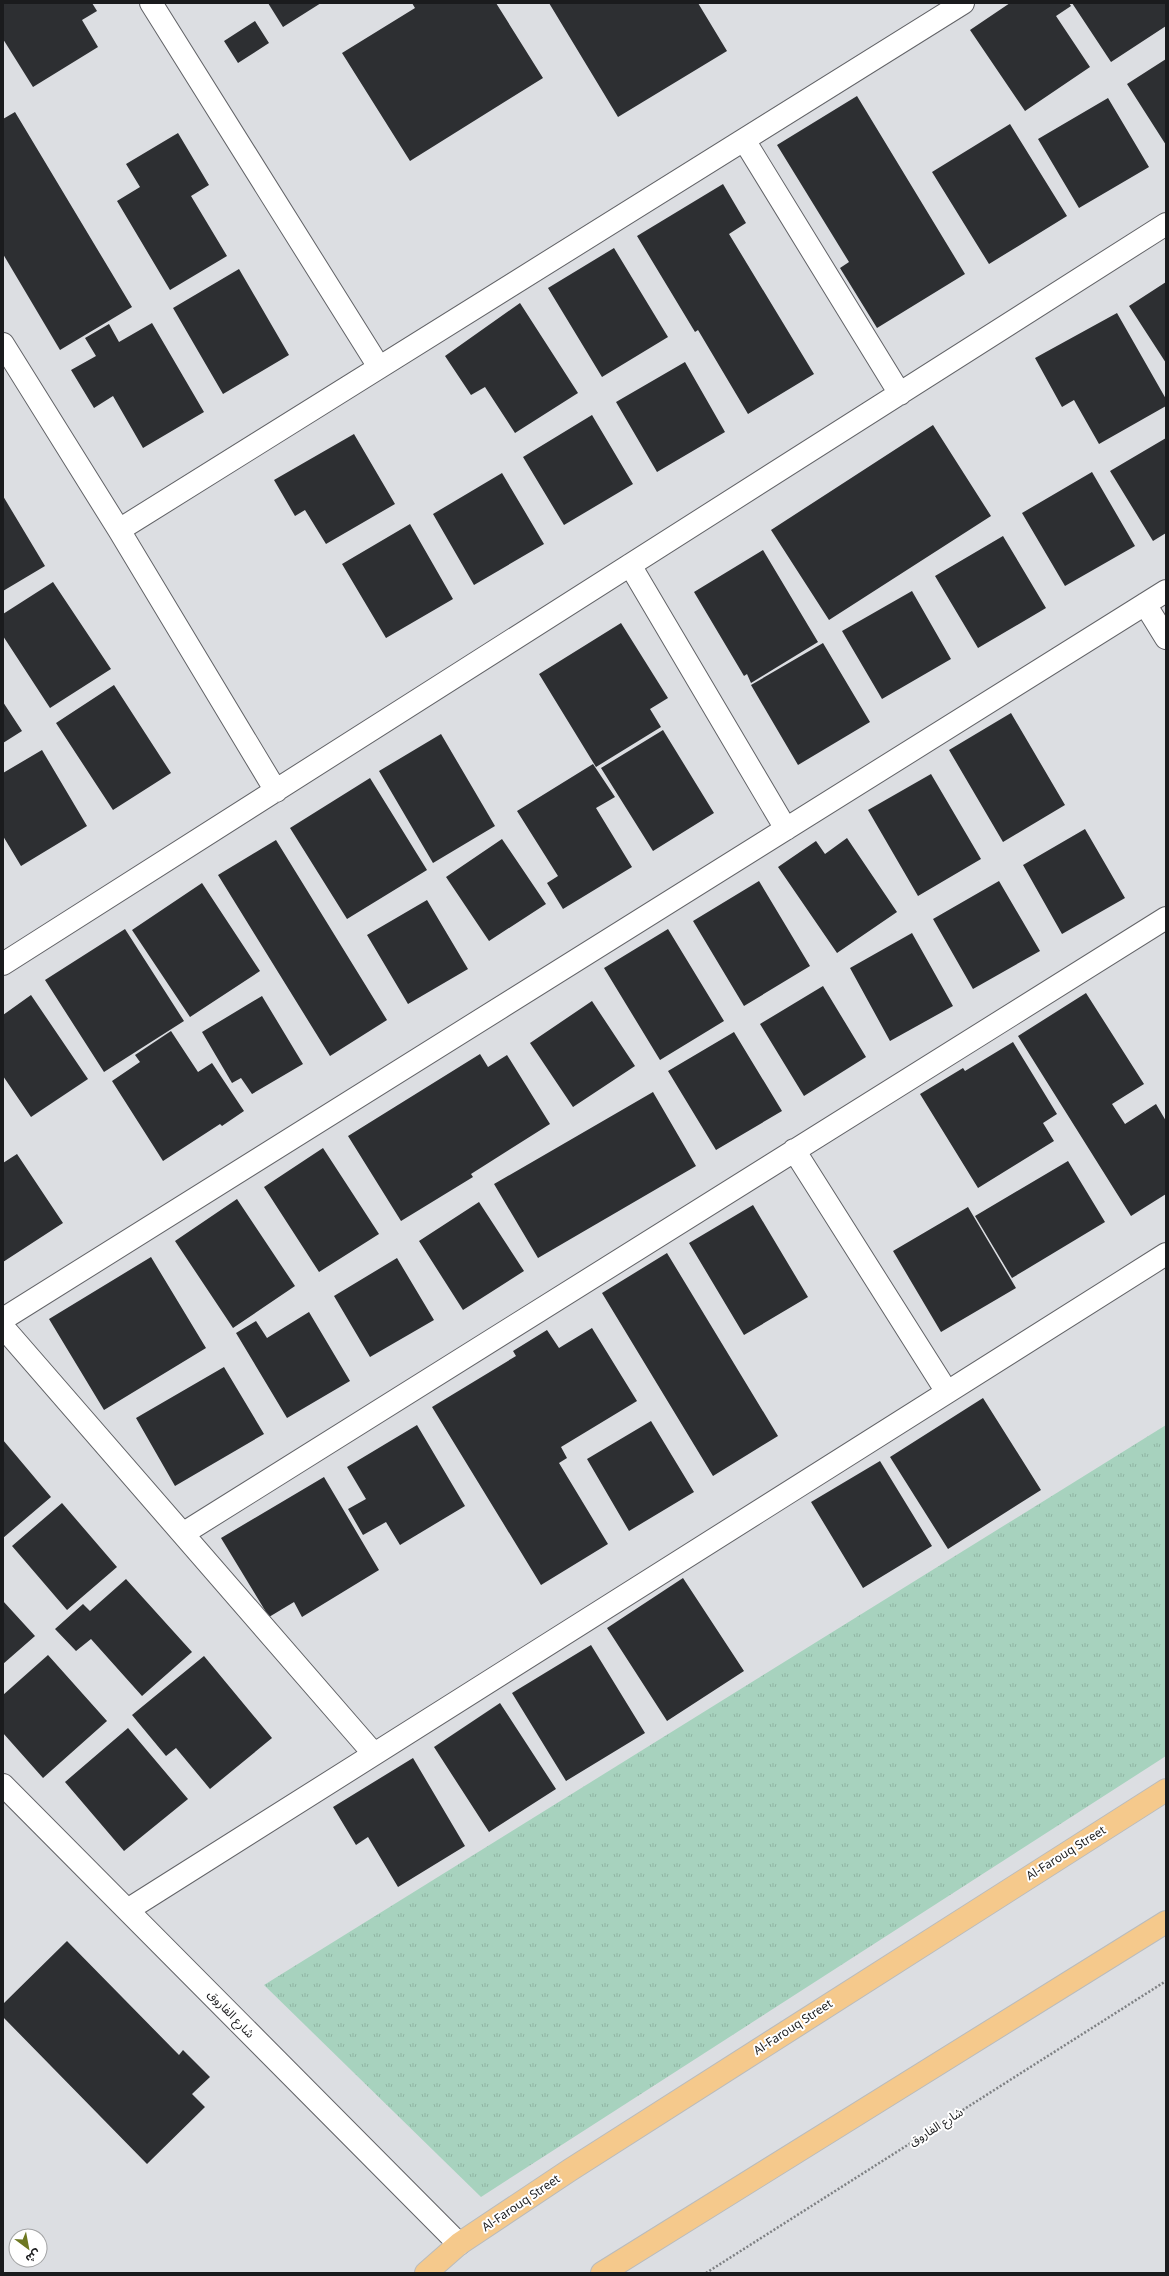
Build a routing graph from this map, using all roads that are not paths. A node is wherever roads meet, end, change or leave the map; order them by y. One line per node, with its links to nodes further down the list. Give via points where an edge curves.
1 (151, 3): 6 (street)
2 (963, 3): 3 (street)
3 (744, 140): 6 (street); 7 (street)
4 (1166, 224): 7 (street)
5 (3, 344): 8 (street)
6 (379, 367): 8 (street)
7 (900, 394): 9 (street)
8 (118, 530): 13 (street)
9 (630, 565): 13 (street); 14 (street)
10 (1166, 591): 11 (street)
11 (1145, 604): 12 (street); 14 (street)
12 (1166, 638)
13 (276, 791): 16 (street)
14 (786, 829): 19 (street)
15 (1166, 918): 17 (street)
16 (3, 964)
17 (794, 1150): 21 (street); 22 (street)
18 (1166, 1254): 21 (street)
19 (3, 1319)
20 (3, 1326): 22 (street)
21 (947, 1392): 23 (street)
22 (184, 1533): 23 (street)
23 (374, 1754): 26 (street)
24 (3, 1785): 26 (street, شارع الفاروق)
25 (1166, 1790): 28 (main road, Al-Farouq Street, via 702,2085)
26 (129, 1909): 28 (street, شارع الفاروق)
27 (1166, 1922): 30 (main road)
28 (459, 2244): 29 (main road, Al-Farouq Street)
29 (426, 2273)
30 (602, 2273)

